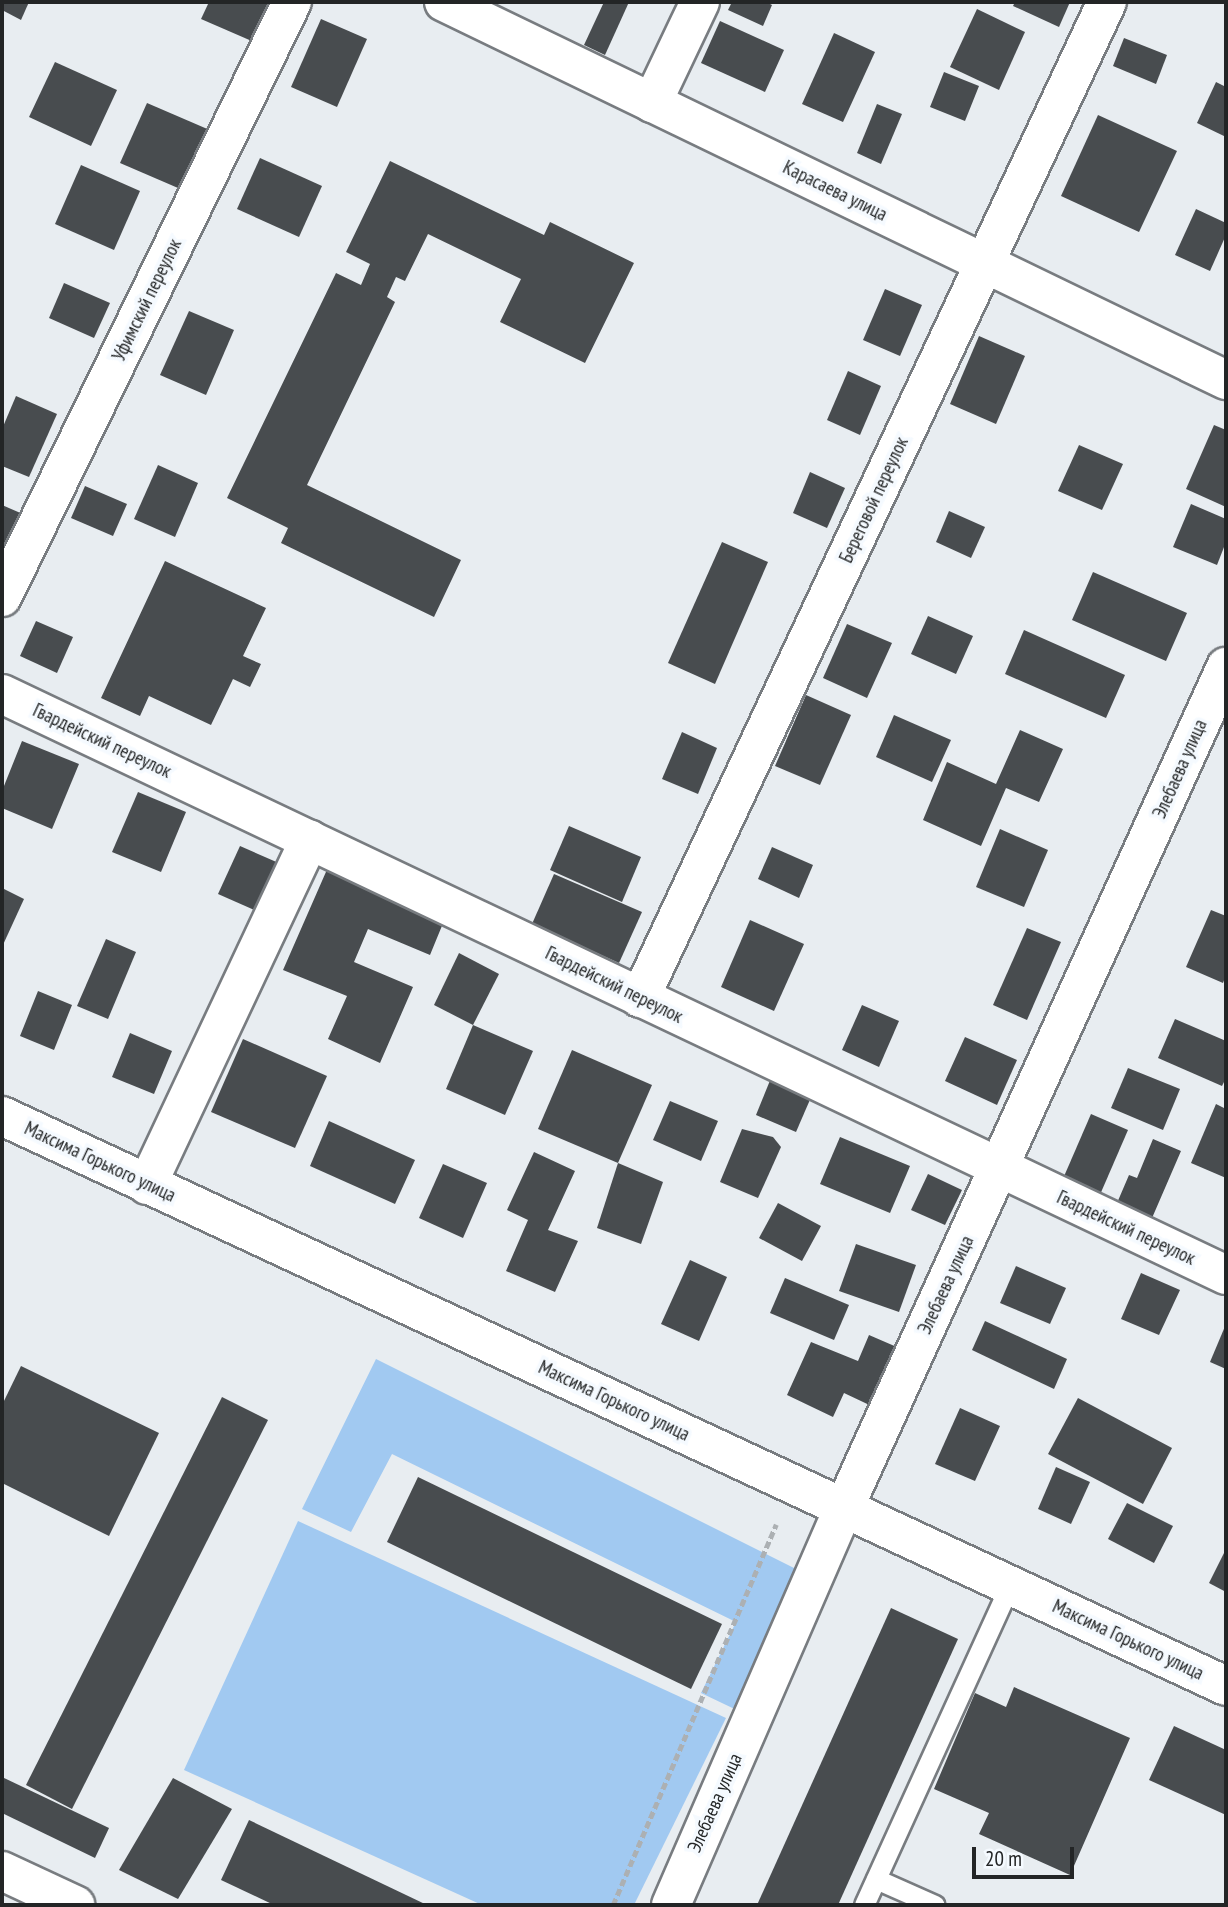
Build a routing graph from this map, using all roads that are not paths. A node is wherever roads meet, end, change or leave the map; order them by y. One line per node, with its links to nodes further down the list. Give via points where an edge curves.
1 (292, 2): 8 (street, Уфимский переулок)
2 (444, 2): 5 (street, Карасаева улица)
3 (700, 2): 5 (street)
4 (1107, 2): 6 (street, Береговой переулок)
5 (652, 103): 6 (street, Карасаева улица)
6 (985, 263): 7 (street, Карасаева улица); 12 (street, Береговой переулок)
7 (1226, 380)
8 (2, 597)
9 (1226, 667): 14 (street, Элебаева улица)
10 (2, 694): 11 (street, Гвардейский переулок)
11 (310, 839): 12 (street, Гвардейский переулок); 15 (street)
12 (640, 998): 14 (street, Гвардейский переулок)
13 (2, 1116): 15 (street, Максима Горького улица)
14 (1000, 1168): 16 (street, Гвардейский переулок); 17 (street, Элебаева улица)
15 (147, 1185): 17 (street, Максима Горького улица)
16 (1226, 1275)
17 (844, 1508): 18 (street, Максима Горького улица); 22 (street, Элебаева улица)
18 (1010, 1585): 19 (street, Максима Горького улица); 21 (lane)
19 (1226, 1686)
20 (2, 1871): 23 (street)
21 (876, 1879): 24 (lane); 25 (lane)
22 (675, 1904)
23 (75, 1905)
24 (864, 1905)
25 (935, 1905)

